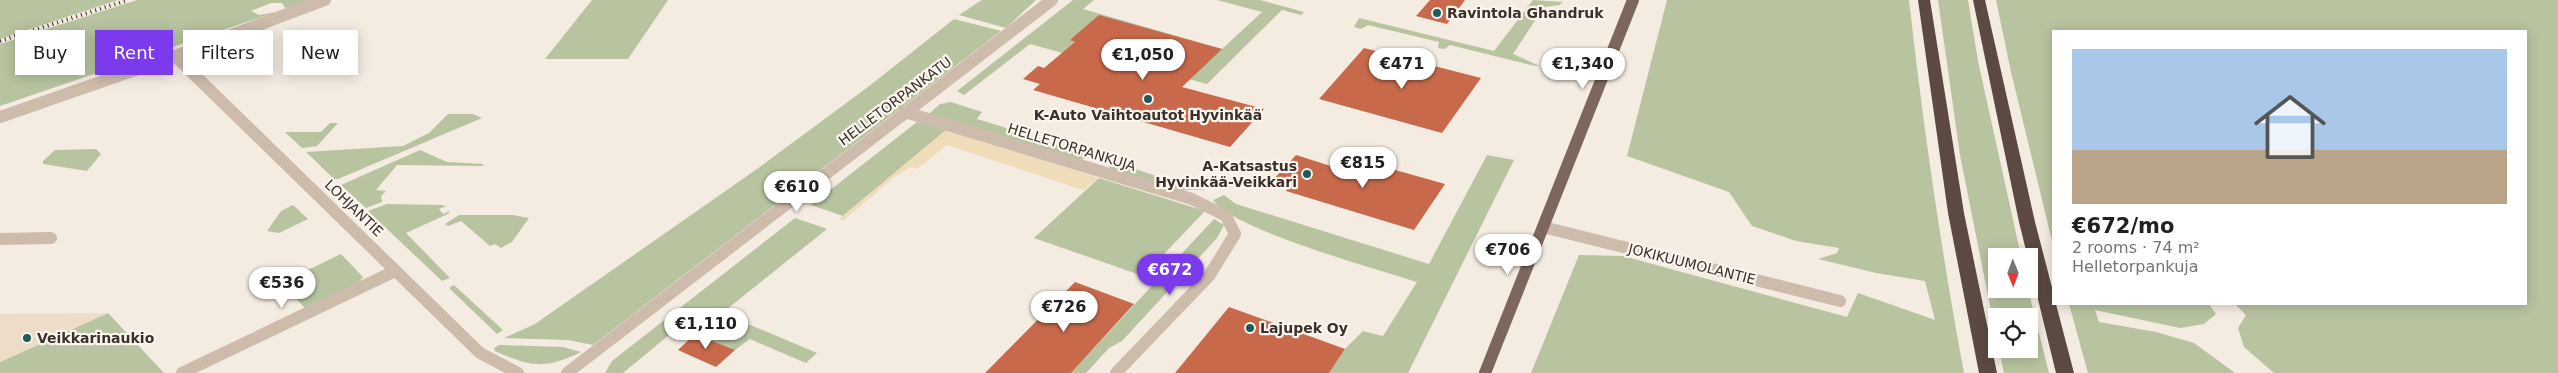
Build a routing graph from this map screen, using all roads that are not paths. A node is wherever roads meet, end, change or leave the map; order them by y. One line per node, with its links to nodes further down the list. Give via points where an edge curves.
1 (325, 0): 6 (street)
2 (1052, 0): 7 (street, HELLETORPANKATU)
3 (1633, 0): 9 (main road)
4 (1924, 0): 19 (highway, via 1956,213)
5 (1979, 0): 20 (highway, via 2027,222)
6 (175, 56): 8 (street); 12 (street, LOHJANTIE)
7 (906, 112): 16 (street, HELLETORPANKATU); 17 (street, HELLETORPANKUJA, via 1192,199 1226,216 1235,234 1209,276)
8 (0, 117)
9 (1543, 227): 13 (street, JOKIKUUMOLANTIE); 18 (main road)
10 (50, 238): 11 (street)
11 (0, 239)
12 (395, 271): 14 (street); 15 (street, LOHJANTIE, via 480,353)
13 (1840, 302)
14 (182, 373)
15 (518, 373)
16 (567, 373)
17 (1116, 373)
18 (1484, 373)
19 (1988, 373)
20 (2065, 373)

